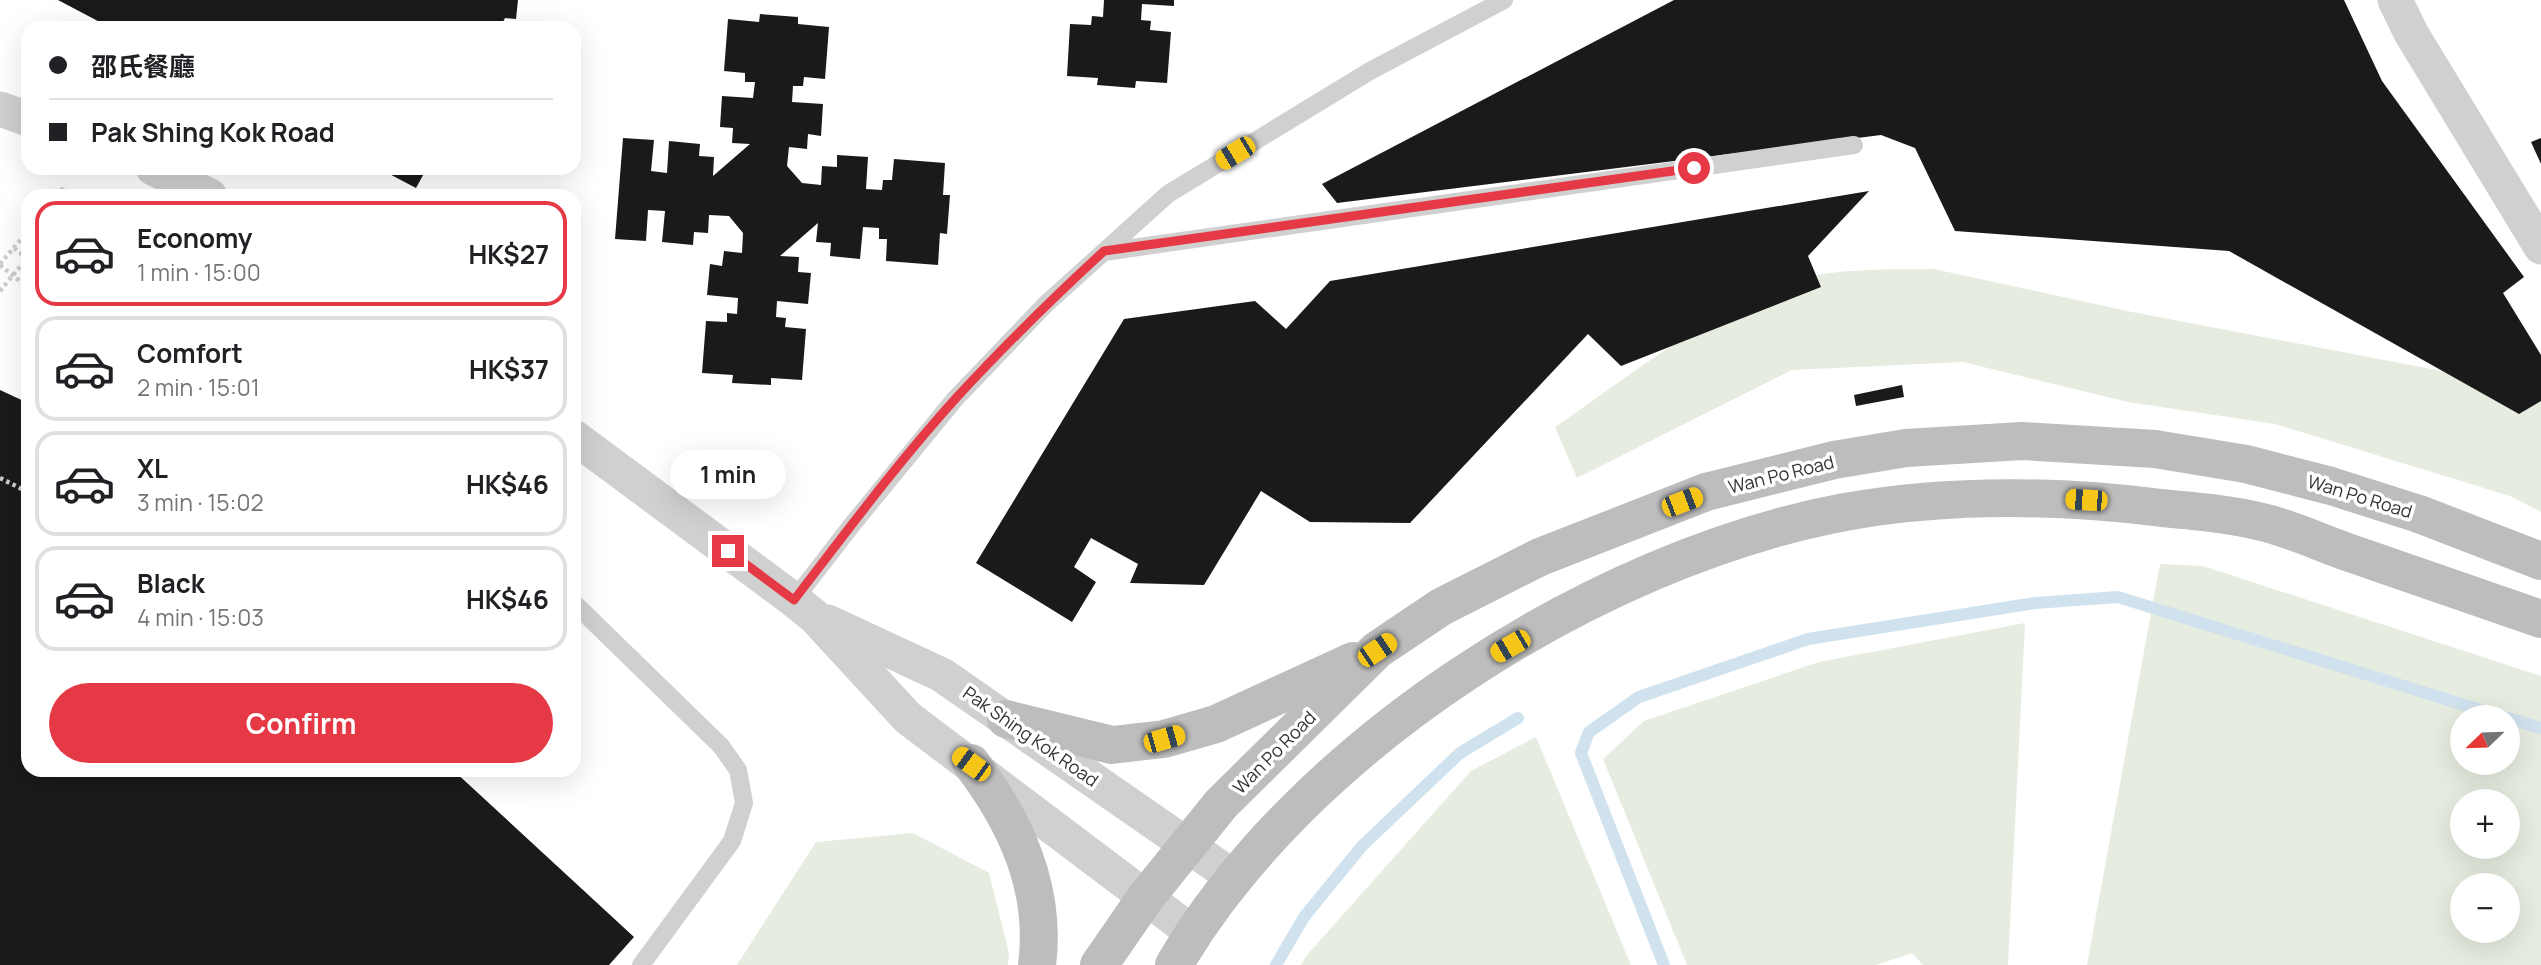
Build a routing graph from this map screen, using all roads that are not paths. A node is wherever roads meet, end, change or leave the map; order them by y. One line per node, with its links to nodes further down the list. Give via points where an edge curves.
1 (1504, 0): 9 (lane, via 1370,71 1168,194)
2 (2395, 0): 8 (street)
3 (0, 109): 4 (street)
4 (21, 116)
5 (1854, 145): 9 (lane)
6 (166, 175): 7 (street)
7 (192, 189)
8 (2541, 247)
9 (1104, 251): 12 (lane, via 1046,304 956,399 851,526)
10 (581, 442): 12 (street, Pak Shing Kok Road)
11 (2541, 561): 15 (main road, Wan Po Road, via 2419,514 2246,464 2155,449 2022,441 1906,448 1834,460 1706,492 1540,557 1440,607)
12 (804, 608): 16 (street, Pak Shing Kok Road, via 942,675); 17 (street, Pak Shing Kok Road, via 908,718)
13 (581, 610): 22 (lane, via 721,746 738,770 744,803 732,841)
14 (2541, 619): 19 (main road, via 2262,522 2111,502 1989,498 1845,512 1679,562 1554,620 1488,659 1369,743 1266,842)
15 (1377, 650): 16 (main road, via 1216,724 1164,739 1112,745); 18 (main road, Wan Po Road, via 1221,804)
16 (1006, 719): 18 (street, Pak Shing Kok Road)
17 (971, 764): 20 (street, Pak Shing Kok Road); 23 (main road, via 994,794 1025,852 1035,889)
18 (1188, 844): 19 (street, Pak Shing Kok Road); 20 (main road, Wan Po Road)
19 (1236, 879): 21 (main road)
20 (1146, 897): 21 (street, Pak Shing Kok Road); 24 (main road, Wan Po Road)
21 (1183, 949)
22 (641, 965)
23 (1037, 965)
24 (1099, 965)

